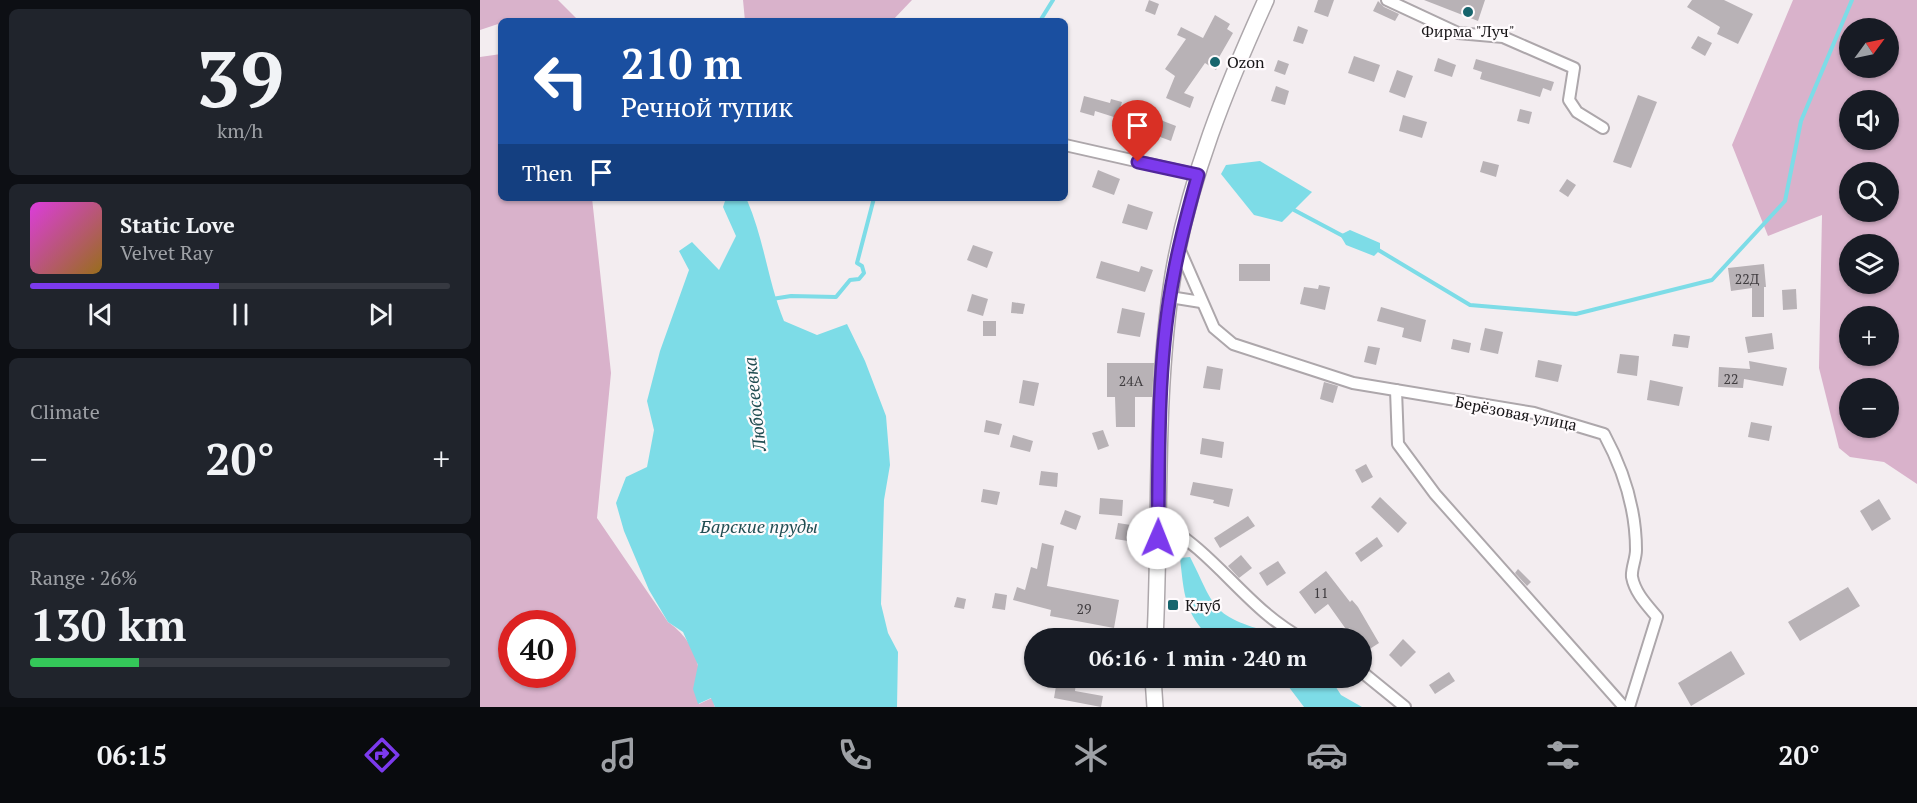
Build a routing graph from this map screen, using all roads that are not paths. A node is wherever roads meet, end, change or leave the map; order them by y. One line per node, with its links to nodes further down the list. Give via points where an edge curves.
1 (1266, 0): 5 (street, via 1237,63)
2 (1387, 0): 3 (street, via 1458,33 1503,37 1574,68 1569,100 1577,112)
3 (1604, 128)
4 (1068, 146): 5 (street)
5 (1198, 175): 6 (street)
6 (1179, 248): 7 (street); 8 (street, Берёзовая улица)
7 (1170, 297): 8 (street); 10 (street, via 1159,431)
8 (1201, 302): 9 (street, Берёзовая улица, via 1214,328 1233,344 1353,383)
9 (1396, 390): 17 (street, via 1398,444 1435,494); 18 (street, Берёзовая улица, via 1534,413 1604,434 1619,461 1630,500 1636,550 1632,576 1638,593 1657,617)
10 (1158, 518): 11 (street); 12 (street, via 1199,550 1246,598)
11 (1155, 628)
12 (1288, 628)
13 (1372, 680): 16 (street)
14 (1154, 688): 15 (street)
15 (1155, 707)
16 (1405, 707)
17 (1624, 707)
18 (1629, 707)

